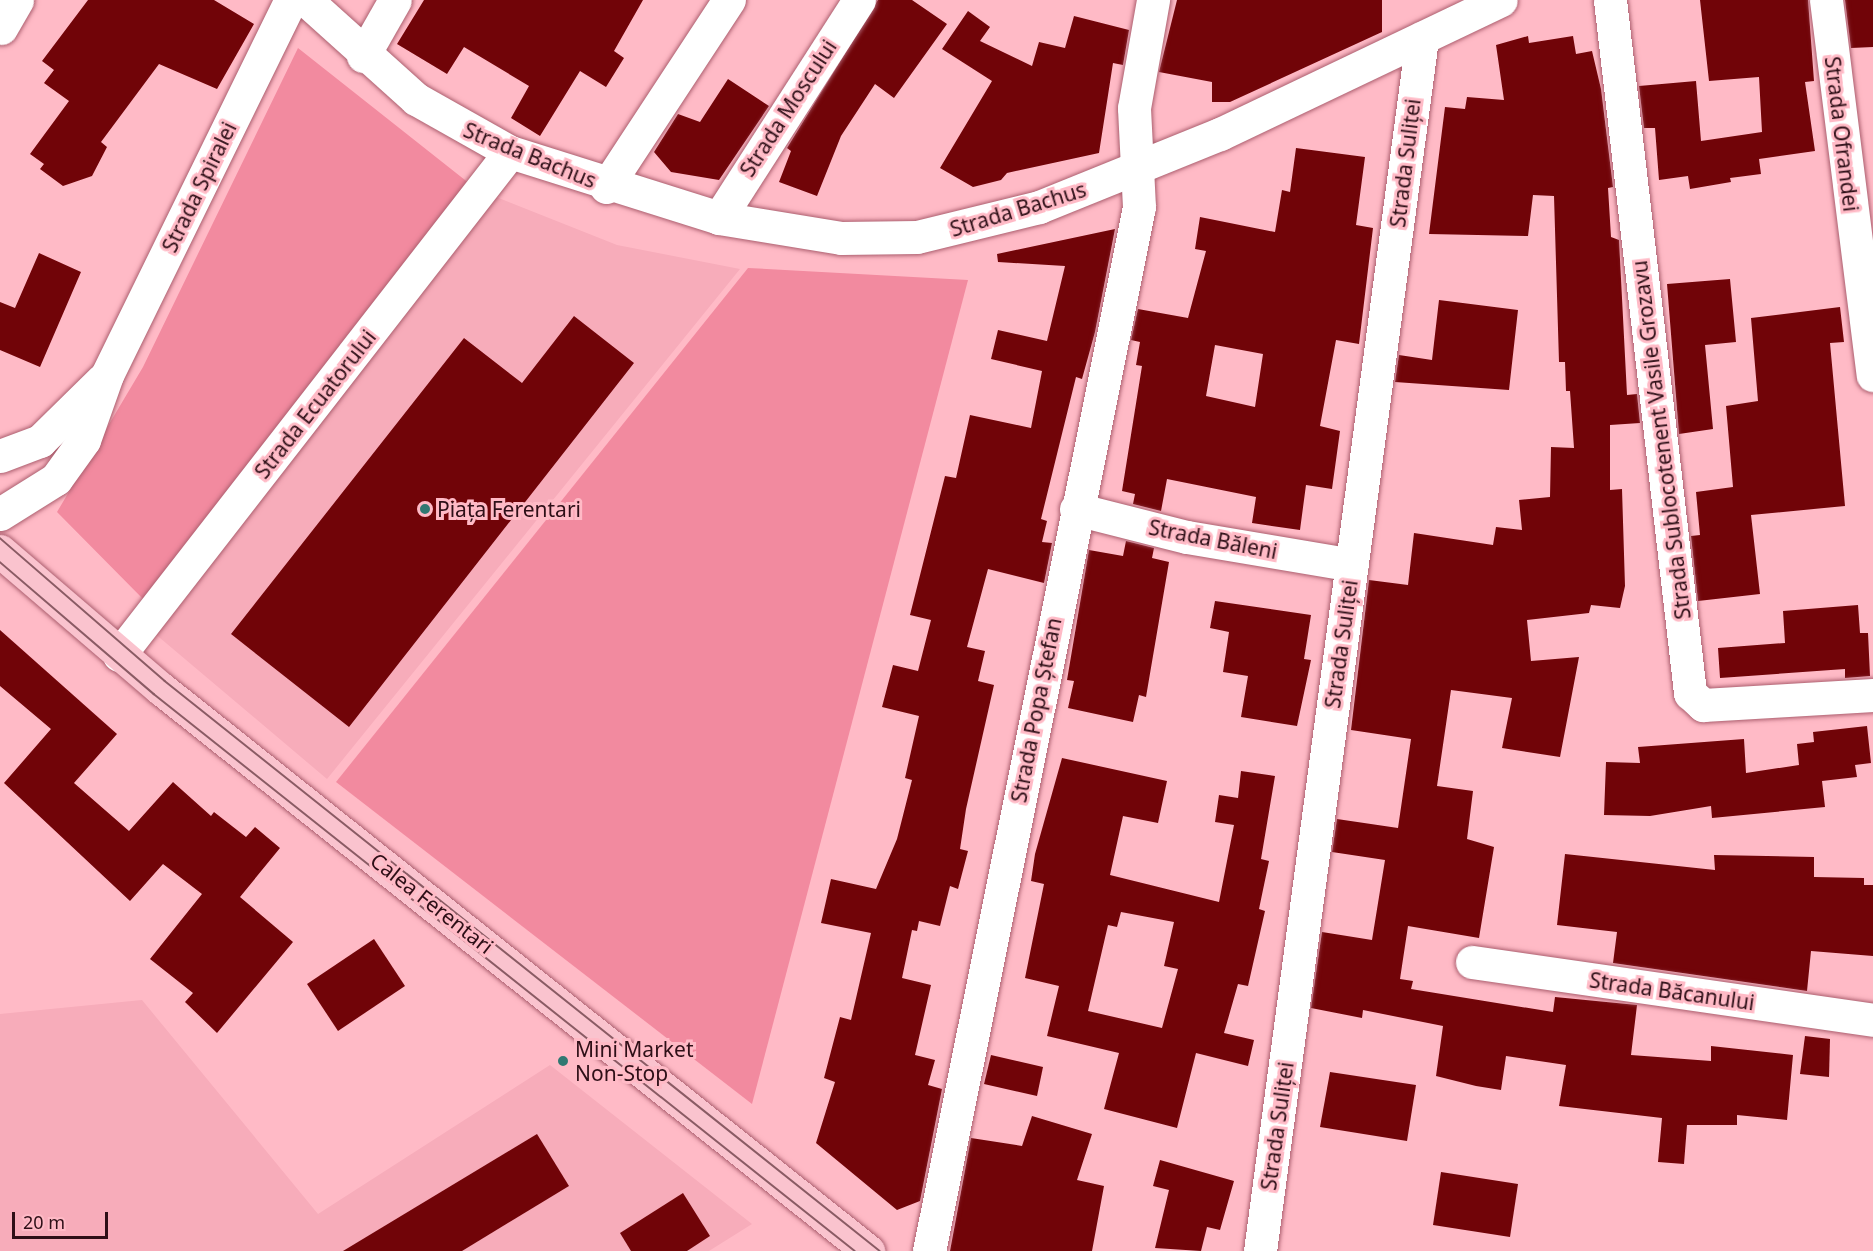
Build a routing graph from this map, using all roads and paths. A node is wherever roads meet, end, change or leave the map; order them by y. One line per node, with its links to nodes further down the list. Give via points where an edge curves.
1 (17, 0): 11 (street)
2 (291, 0): 18 (street, Strada Spiralei)
3 (306, 0): 13 (street, Strada Bachus)
4 (395, 0): 13 (street)
5 (729, 0): 16 (street)
6 (859, 0): 17 (street, Strada Moscului)
7 (1153, 0): 15 (street, Strada Popa Ștefan, via 1134,108)
8 (1501, 0): 12 (street, Strada Bachus)
9 (1610, 0): 26 (street, Strada Sublocotenent Vasile Grozavu, via 1690,693 1703,705)
10 (1826, 0): 19 (street, Strada Ofrandei)
11 (1, 28)
12 (1422, 38): 15 (street, Strada Bachus); 24 (street, Strada Suliței)
13 (363, 56): 14 (street, Strada Bachus, via 461,129)
14 (510, 152): 16 (street, Strada Bachus); 25 (street, Strada Ecuatorului)
15 (1138, 169): 17 (street, Strada Bachus, via 1008,217 916,237 841,238); 21 (street, Strada Popa Ștefan, via 1139,207)
16 (606, 187): 17 (street, Strada Bachus)
17 (719, 218)
18 (107, 375): 20 (street, Strada Spiralei, via 40,441); 22 (street, Strada Spiralei, via 100,407 70,462 33,496)
19 (1873, 375)
20 (0, 456)
21 (1076, 509): 24 (street, Strada Băleni, via 1187,537); 30 (street, Strada Popa Ștefan)
22 (0, 514)
23 (0, 551): 25 (main road, Calea Ferentari)
24 (1352, 565): 31 (street, Strada Suliței)
25 (119, 655): 29 (main road, Calea Ferentari)
26 (1873, 695)
27 (1472, 962): 28 (street, Strada Băcanului)
28 (1873, 1020)
29 (868, 1251)
30 (929, 1251)
31 (1260, 1251)

